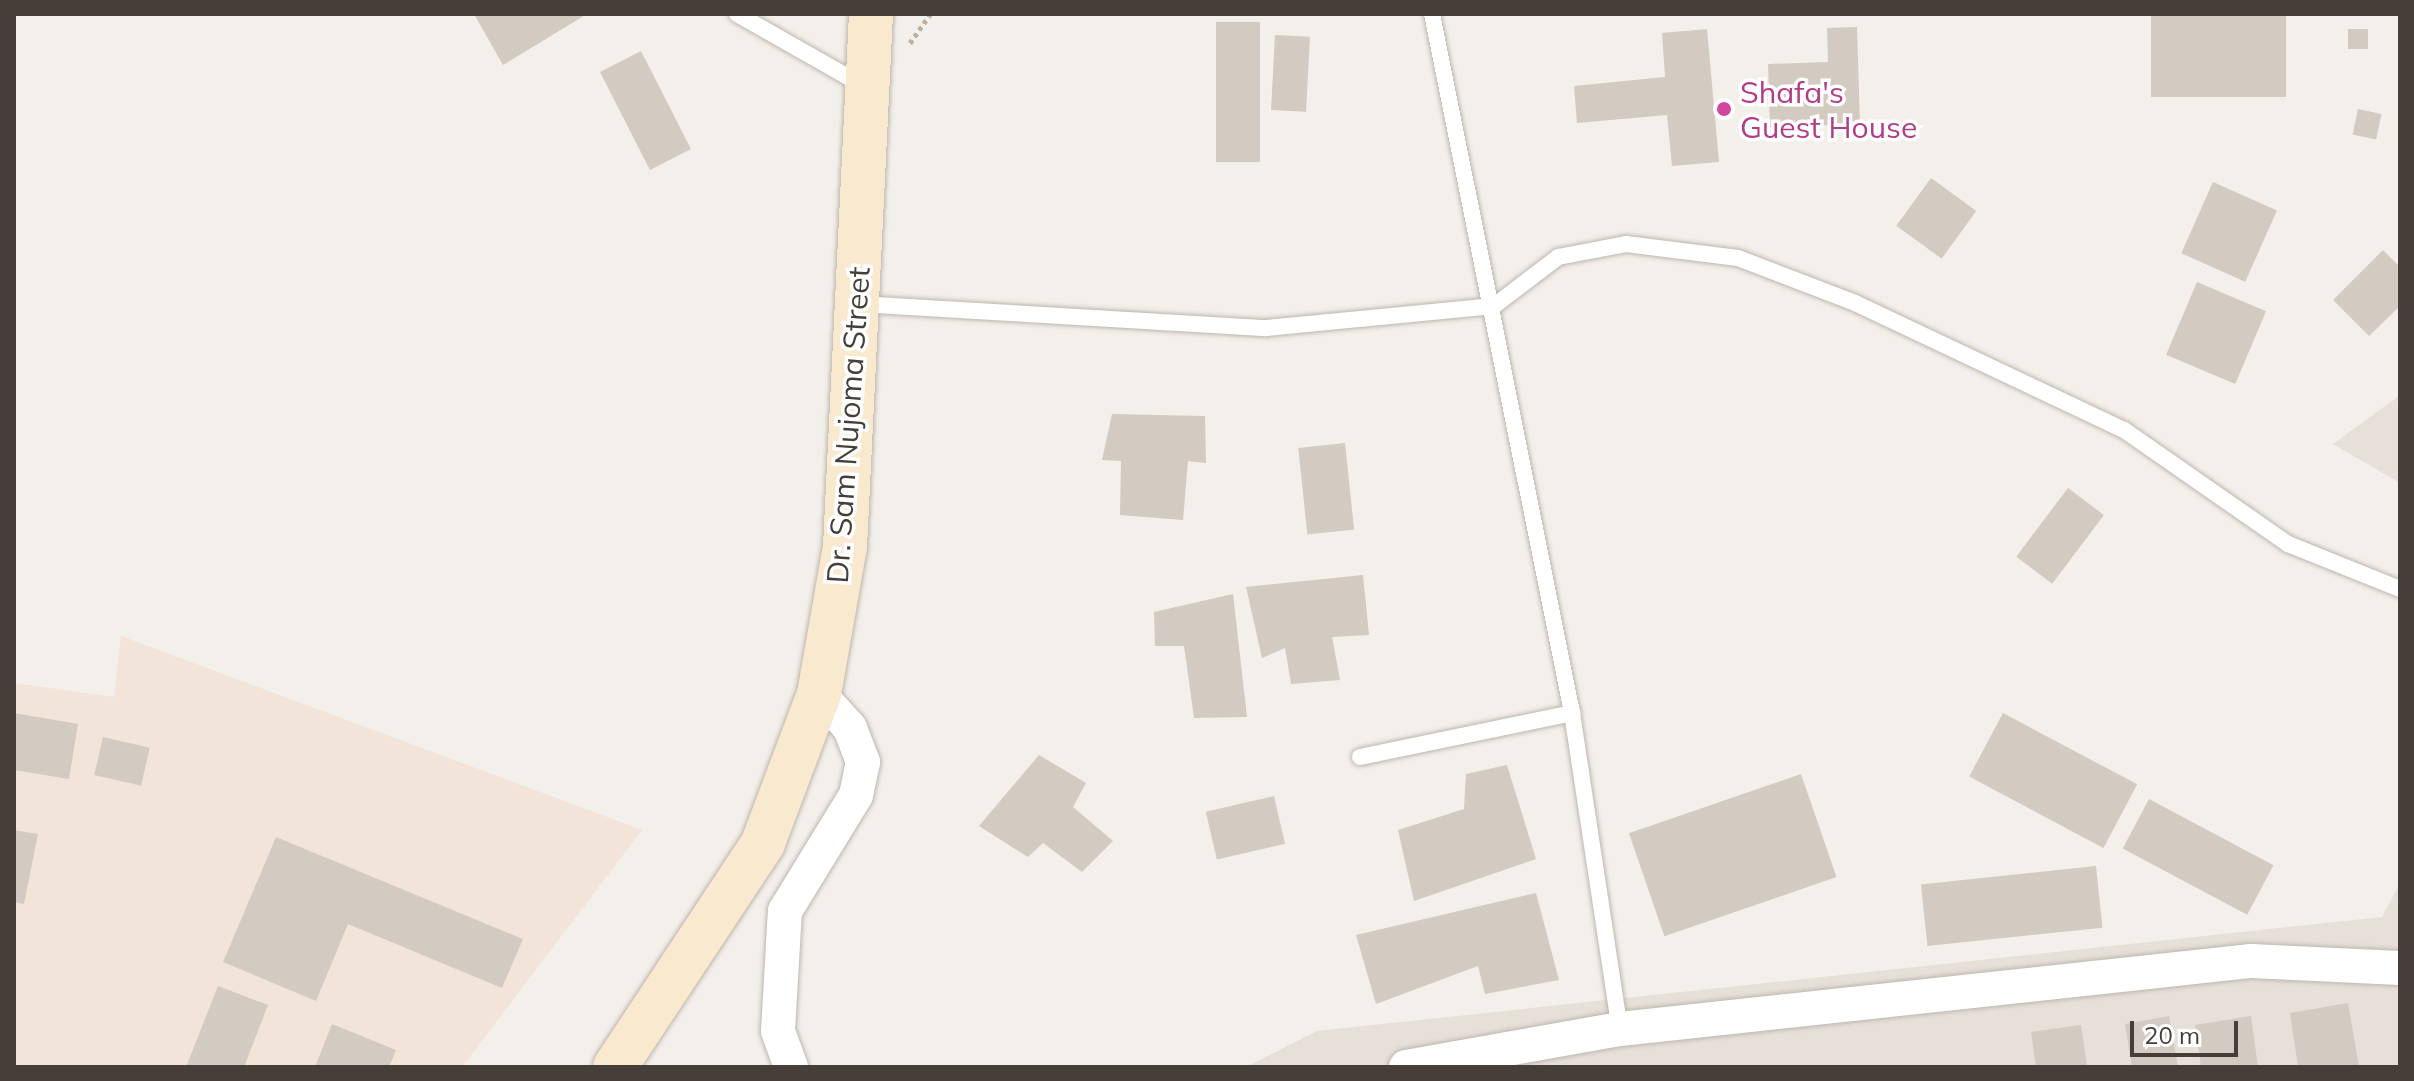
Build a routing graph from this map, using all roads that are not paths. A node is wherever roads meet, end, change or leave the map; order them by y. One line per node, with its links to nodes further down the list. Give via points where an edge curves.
1 (737, 14): 4 (lane)
2 (871, 14): 4 (street, Dr. Sam Nujoma Street)
3 (1432, 14): 6 (lane)
4 (870, 90): 5 (street, Dr. Sam Nujoma Street)
5 (857, 304): 6 (lane, via 1266,328); 8 (street, Dr. Sam Nujoma Street, via 845,547)
6 (1494, 306): 7 (lane, via 1558,257 1626,244 1738,258 1855,303 2124,430 2288,544); 9 (lane)
7 (2400, 589)
8 (819, 694): 13 (street, Dr. Sam Nujoma Street, via 763,843); 14 (street, via 850,728 863,762 856,795 785,911 778,1031)
9 (1572, 713): 10 (lane); 12 (lane)
10 (1360, 757)
11 (2400, 968): 12 (street, via 2251,961)
12 (1620, 1029): 15 (street)
13 (615, 1067)
14 (791, 1067)
15 (1406, 1067)

